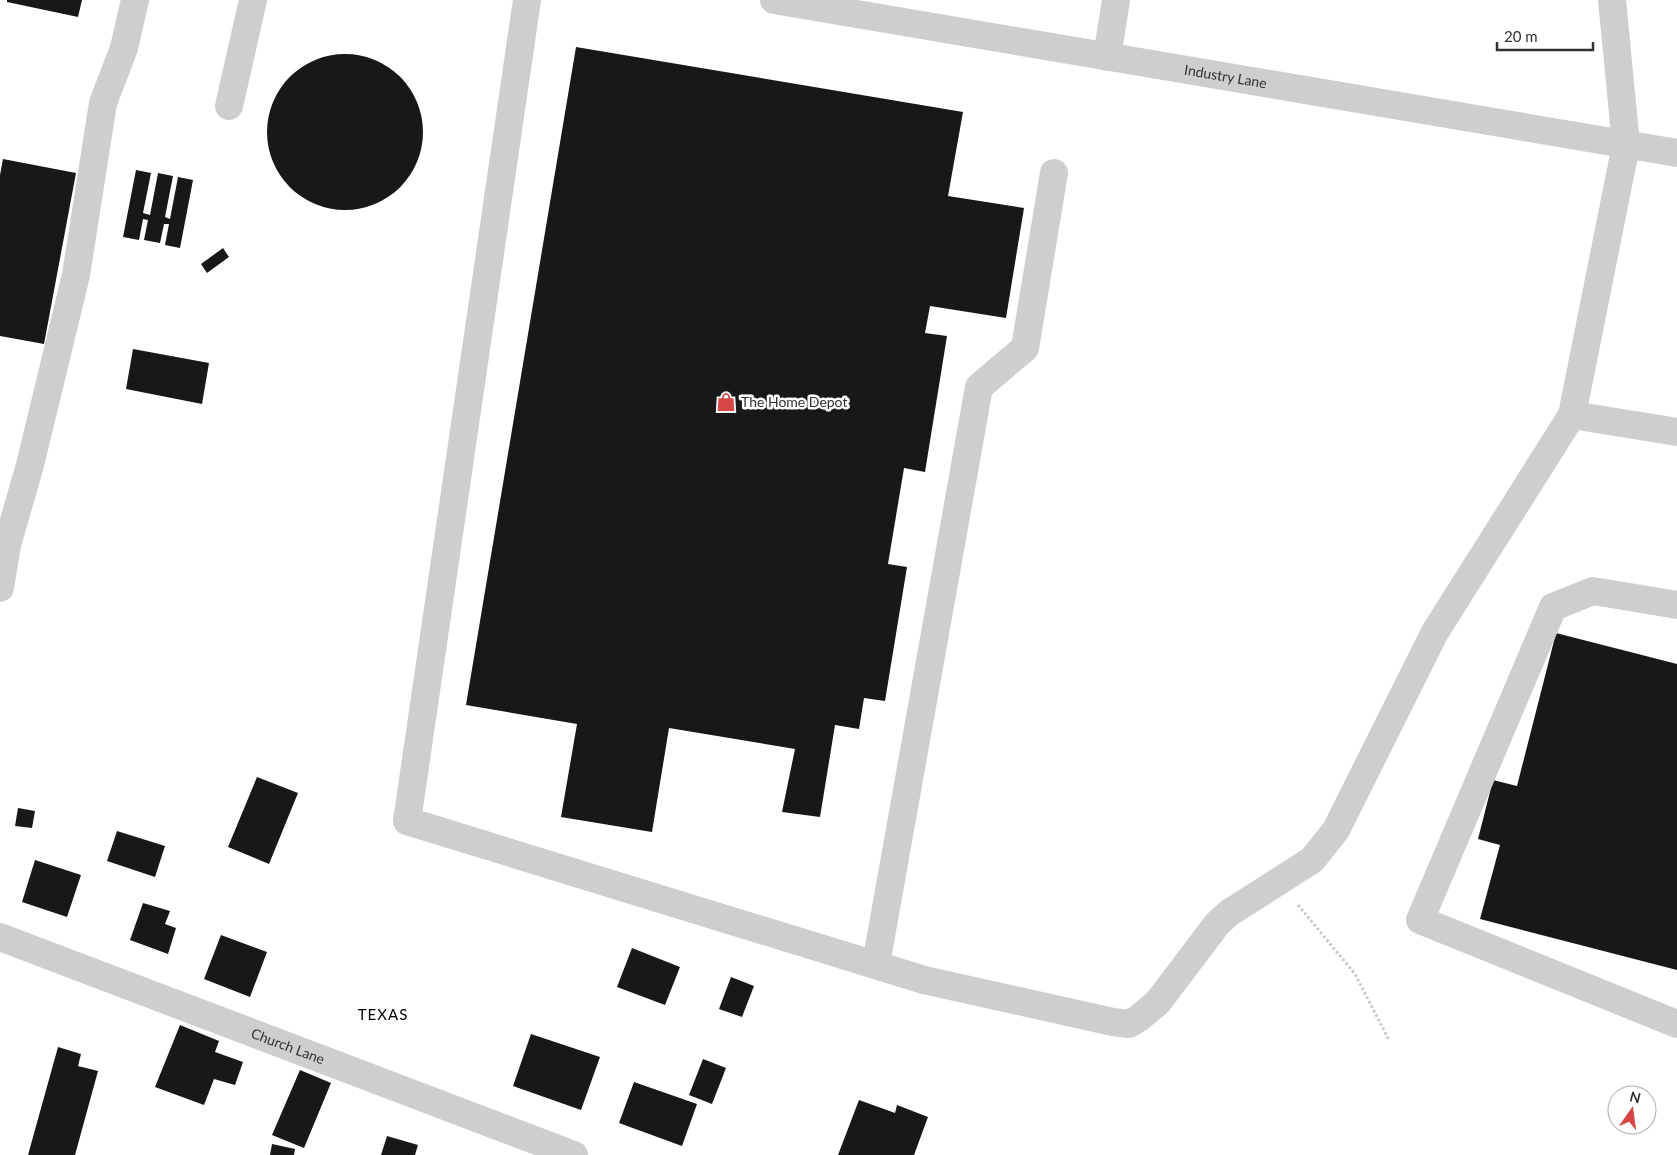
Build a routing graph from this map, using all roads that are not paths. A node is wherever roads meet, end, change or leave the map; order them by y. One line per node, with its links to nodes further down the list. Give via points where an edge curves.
1 (135, 0): 14 (street, via 124,48 103,103 76,275 7,545)
2 (253, 0): 8 (street)
3 (527, 0): 17 (street, via 407,821)
4 (774, 0): 7 (street, Industry Lane)
5 (1116, 0): 7 (street)
6 (1612, 0): 9 (street)
7 (1107, 57): 9 (street, Industry Lane)
8 (229, 106)
9 (1626, 145): 10 (street, Industry Lane); 12 (street)
10 (1677, 153)
11 (1054, 173): 17 (street, via 1025,348 979,387)
12 (1572, 415): 13 (street); 17 (street, via 1435,632 1336,830 1312,860 1217,924 1158,1002 1140,1018 1129,1024 1104,1020 924,980)
13 (1677, 432)
14 (0, 588)
15 (1677, 605): 18 (street, via 1593,591 1553,607 1420,920)
16 (0, 937): 19 (street, Church Lane)
17 (876, 964)
18 (1677, 1024)
19 (574, 1155)

